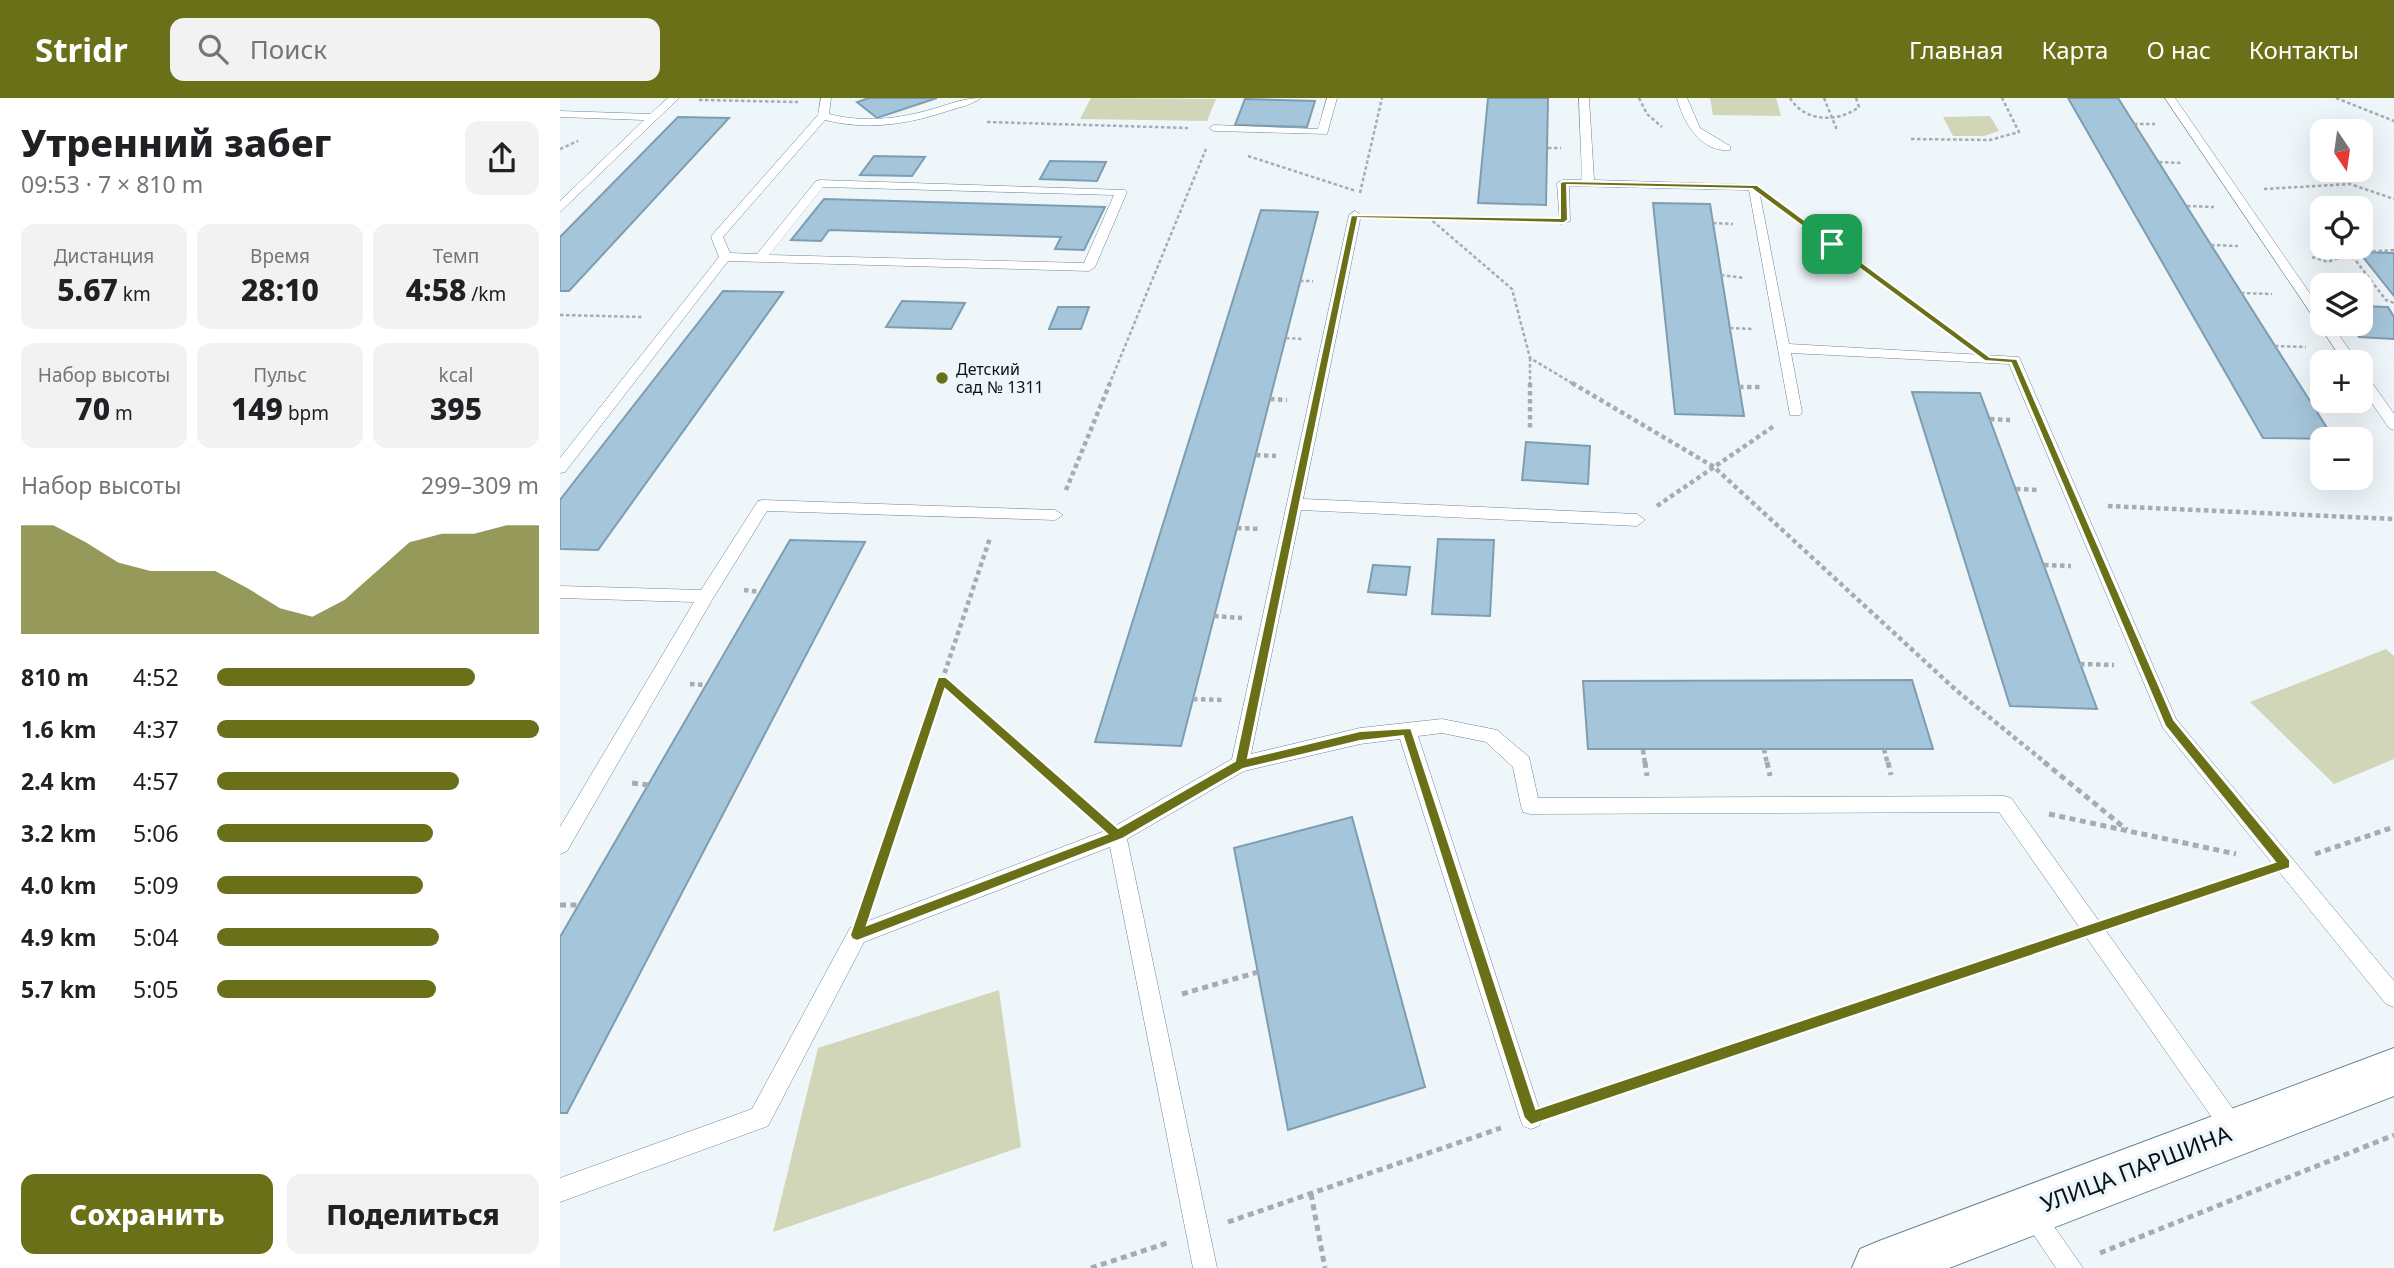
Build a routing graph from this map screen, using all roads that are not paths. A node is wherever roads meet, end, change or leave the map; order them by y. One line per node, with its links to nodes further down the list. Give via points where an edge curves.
1 (976, 98): 7 (lane, via 901,121 846,124)
2 (1332, 98): 10 (lane, via 1323,131)
3 (1584, 98): 12 (lane)
4 (1682, 98): 11 (lane, via 1699,136)
5 (2170, 98): 18 (lane)
6 (673, 99): 9 (lane)
7 (824, 106): 16 (lane, via 717,237)
8 (560, 114): 9 (lane)
9 (653, 117): 13 (lane)
10 (1214, 128)
11 (1726, 148)
12 (1588, 183): 15 (lane, via 1563,183); 19 (lane, via 1754,187)
13 (560, 208)
14 (1355, 215): 24 (lane)
15 (1564, 220)
16 (725, 257): 17 (lane); 23 (lane)
17 (760, 258): 17 (lane, via 1089,267 1121,192 820,183)
18 (2310, 303)
19 (1783, 348): 21 (lane); 33 (lane, via 2014,360 2169,723)
20 (2373, 394): 22 (lane)
21 (1795, 412)
22 (2394, 425)
23 (560, 468)
24 (1295, 504): 26 (lane); 30 (lane)
25 (1055, 515): 28 (lane, via 763,505)
26 (1637, 520)
27 (560, 592): 28 (lane)
28 (706, 596): 32 (lane)
29 (1407, 731): 30 (lane, via 1360,736); 35 (lane); 36 (lane, via 1442,726 1491,735 1522,763 1530,806 2004,804)
30 (1240, 764): 31 (lane)
31 (1117, 835): 37 (lane, via 857,935 760,1118); 40 (lane)
32 (560, 845)
33 (2394, 997)
34 (2394, 1072): 36 (street, УЛИЦА ПАРШИНА)
35 (1531, 1118)
36 (2235, 1131): 38 (street, УЛИЦА ПАРШИНА)
37 (560, 1190)
38 (2029, 1210): 39 (lane); 41 (street, УЛИЦА ПАРШИНА)
39 (2070, 1267)
40 (1205, 1268)
41 (1879, 1268)

